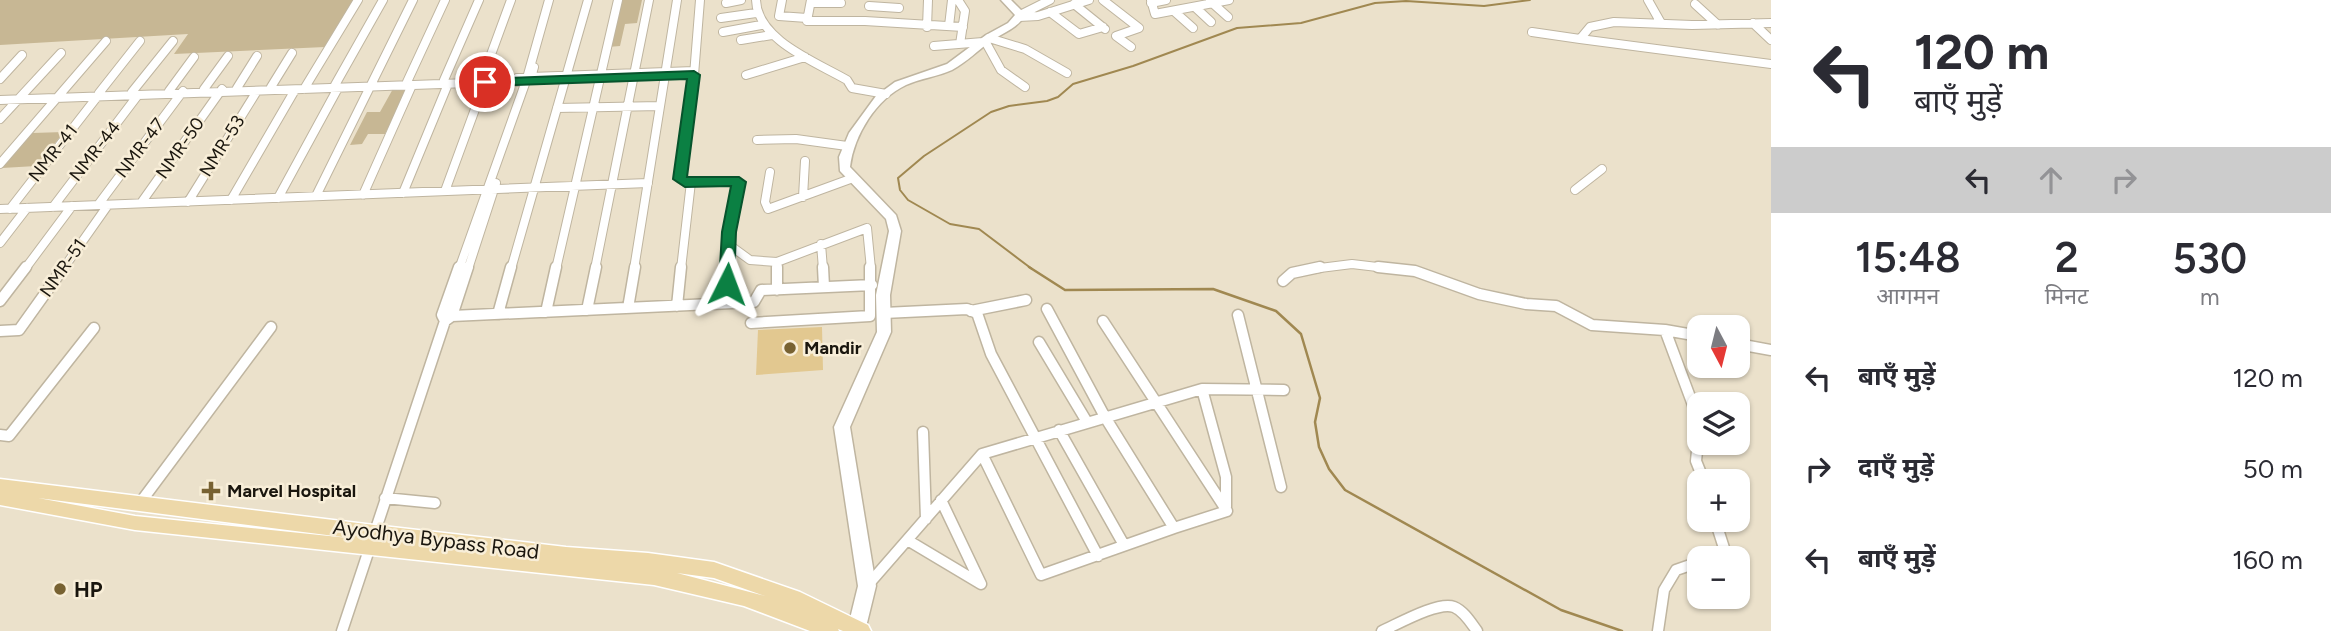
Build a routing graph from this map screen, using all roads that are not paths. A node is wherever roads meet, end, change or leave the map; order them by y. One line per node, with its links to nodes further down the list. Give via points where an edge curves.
1 (358, 0): 99 (street)
2 (383, 0): 95 (street)
3 (413, 0): 94 (street)
4 (445, 0): 93 (street)
5 (479, 0): 92 (street)
6 (511, 0): 91 (street)
7 (549, 0): 90 (street)
8 (555, 0): 90 (street)
9 (588, 0): 88 (street)
10 (618, 0): 87 (street)
11 (649, 0): 85 (street)
12 (677, 0): 84 (street)
13 (699, 0): 82 (street)
14 (741, 0): 32 (street)
15 (756, 0): 41 (street)
16 (782, 0): 45 (street, via 779,16)
17 (928, 0): 56 (street)
18 (951, 0): 55 (street)
19 (958, 0): 57 (street, via 965,11)
20 (1006, 0): 42 (street)
21 (1030, 0): 37 (street)
22 (1050, 0): 37 (street)
23 (1090, 0): 35 (street)
24 (1104, 0): 63 (street, via 1139,28)
25 (1166, 0): 30 (street)
26 (1229, 0): 31 (street)
27 (1648, 0): 49 (street)
28 (841, 1): 29 (street); 46 (street)
29 (811, 2): 45 (street)
30 (1153, 2): 40 (street, via 1155,14)
31 (1211, 2): 38 (street); 43 (street)
32 (726, 3)
33 (870, 3): 34 (street); 47 (street)
34 (900, 4): 52 (street)
35 (1074, 4): 39 (street); 58 (street)
36 (1695, 4): 54 (street)
37 (1036, 7): 42 (street)
38 (1196, 8): 40 (street); 48 (street)
39 (1050, 12): 42 (street); 58 (street, via 1079,34)
40 (1175, 12): 59 (street)
41 (756, 13): 44 (street); 53 (street)
42 (1020, 16): 65 (street)
43 (1228, 17)
44 (721, 18)
45 (807, 18): 46 (street)
46 (837, 19): 47 (street)
47 (866, 20): 52 (street)
48 (1211, 22)
49 (1661, 23): 54 (street); 66 (street, via 1614,22 1590,27)
50 (1753, 23): 51 (street); 54 (street); 67 (street)
51 (1771, 23)
52 (897, 24): 56 (street)
53 (761, 25): 60 (street); 62 (street)
54 (1718, 25)
55 (949, 26): 56 (street); 57 (street)
56 (927, 27)
57 (963, 27): 71 (street)
58 (1103, 27): 63 (street)
59 (1193, 28)
60 (723, 32)
61 (1532, 33): 66 (street)
62 (772, 35): 64 (street); 80 (street)
63 (1116, 36): 73 (street)
64 (741, 40)
65 (986, 40): 71 (street); 83 (street, via 1027,50); 97 (street, via 999,68); 106 (street, via 949,67)
66 (1580, 40): 81 (street)
67 (1771, 40)
68 (106, 41): 108 (street)
69 (140, 41): 107 (street, NMR-41)
70 (173, 41): 105 (street, NMR-44)
71 (960, 44): 72 (street)
72 (934, 46)
73 (1132, 47)
74 (61, 53): 109 (street)
75 (292, 53): 96 (street)
76 (22, 55): 89 (street)
77 (228, 56): 100 (street)
78 (257, 56): 98 (street)
79 (194, 57): 101 (street)
80 (805, 57): 86 (street); 106 (street, via 847,80 852,89)
81 (1771, 64)
82 (694, 73): 84 (street); 123 (street, via 680,179)
83 (1067, 73)
84 (665, 74): 85 (street); 111 (street)
85 (634, 75): 87 (street); 112 (street)
86 (746, 75)
87 (601, 76): 88 (street); 114 (street)
88 (566, 78): 90 (street); 113 (street)
89 (0, 79)
90 (529, 79): 91 (street); 128 (street)
91 (483, 81): 92 (street); 130 (street)
92 (446, 82): 93 (street); 131 (street)
93 (410, 84): 94 (street); 132 (street)
94 (371, 85): 95 (street); 133 (street)
95 (336, 86): 99 (street); 135 (street)
96 (271, 87): 98 (street); 99 (street)
97 (1025, 87)
98 (237, 88): 102 (street)
99 (302, 88): 103 (street); 136 (street)
100 (204, 89): 102 (street); 104 (street)
101 (169, 91): 104 (street); 105 (street)
102 (221, 91): 103 (street); 104 (street); 138 (street, NMR-50)
103 (257, 91): 137 (street, NMR-53)
104 (182, 92): 105 (street); 139 (street, NMR-47)
105 (135, 94): 107 (street); 141 (street, NMR-44)
106 (886, 94): 117 (street)
107 (98, 95): 108 (street); 143 (street, NMR-41)
108 (58, 97): 109 (street); 119 (street)
109 (20, 98): 110 (street); 115 (street)
110 (0, 99)
111 (660, 106): 112 (street); 124 (street)
112 (628, 107): 114 (street); 125 (street)
113 (557, 108): 114 (street); 127 (street)
114 (592, 108): 126 (street)
115 (0, 119)
116 (757, 140): 117 (street, via 796,139)
117 (847, 146): 122 (street, via 844,168)
118 (805, 161): 134 (street)
119 (0, 164)
120 (1602, 169): 129 (street)
121 (770, 172): 134 (street, via 768,209)
122 (853, 178): 134 (street); 161 (street, via 894,225)
123 (691, 182): 145 (street, via 739,182); 155 (street)
124 (648, 183): 125 (street); 156 (street)
125 (612, 184): 126 (street); 158 (street)
126 (575, 186): 127 (street); 160 (street)
127 (534, 188): 128 (street); 162 (street)
128 (491, 189): 130 (street); 164 (street, via 442,315)
129 (1576, 190)
130 (445, 191): 131 (street)
131 (404, 193): 132 (street)
132 (363, 194): 133 (street)
133 (316, 197): 135 (street)
134 (803, 197)
135 (278, 198): 136 (street)
136 (231, 200): 137 (street)
137 (188, 202): 138 (street)
138 (141, 204): 139 (street)
139 (103, 205): 140 (street); 170 (street, NMR-51, via 19,330)
140 (72, 206): 141 (street); 152 (street)
141 (53, 207): 142 (street)
142 (27, 208): 143 (street); 144 (street)
143 (5, 209)
144 (0, 243)
145 (728, 244): 147 (street, via 755,264); 154 (street)
146 (821, 244): 147 (street); 149 (street, via 867,228); 150 (street)
147 (777, 262): 151 (street)
148 (1283, 281): 169 (street, via 1292,273 1329,265 1415,271 1479,294 1556,306 1592,325)
149 (872, 285): 150 (street); 166 (street, via 870,316)
150 (824, 287): 151 (street)
151 (777, 289): 154 (street, via 758,291 754,302)
152 (0, 300)
153 (1026, 300): 159 (street)
154 (726, 303): 155 (street)
155 (677, 306): 156 (street)
156 (628, 308): 158 (street)
157 (1047, 309): 179 (street)
158 (587, 310): 160 (street)
159 (971, 311): 161 (street); 184 (street, via 979,318 991,354)
160 (546, 312): 162 (street)
161 (884, 313): 205 (street, via 884,332 842,427)
162 (498, 314): 164 (street)
163 (1238, 315): 176 (street)
164 (449, 318): 190 (street)
165 (1103, 321): 178 (street)
166 (751, 323)
167 (271, 327): 193 (street)
168 (94, 328): 183 (street, via 9,436)
169 (1665, 330): 171 (street); 186 (street, via 1693,405 1699,430)
170 (0, 331)
171 (1687, 334)
172 (1039, 342): 180 (street)
173 (1750, 346): 174 (street)
174 (1771, 350)
175 (1202, 389): 176 (street); 178 (street); 195 (street, via 1226,477)
176 (1258, 390): 177 (street); 188 (street)
177 (1284, 390)
178 (1154, 402): 179 (street); 195 (street)
179 (1105, 417): 180 (street); 199 (street)
180 (1087, 422): 181 (street)
181 (1059, 430): 184 (street); 202 (street)
182 (923, 432): 197 (street)
183 (0, 435)
184 (1036, 438): 185 (street); 203 (street)
185 (982, 454): 192 (street); 203 (street, via 1041,575)
186 (1699, 469)
187 (0, 486): 191 (main road, Ayodhya Bypass Road)
188 (1281, 488)
189 (0, 498): 196 (main road, Ayodhya Bypass Road)
190 (385, 498): 194 (street); 200 (street)
191 (112, 500): 193 (main road, Ayodhya Bypass Road); 196 (main road)
192 (941, 500): 197 (street); 201 (street, via 981,583)
193 (140, 503): 198 (main road); 200 (main road, Ayodhya Bypass Road)
194 (435, 503)
195 (1226, 508): 199 (street)
196 (98, 518): 198 (main road, Ayodhya Bypass Road)
197 (926, 519): 201 (street)
198 (127, 522): 200 (main road, Ayodhya Bypass Road)
199 (1174, 528): 202 (street)
200 (371, 540): 206 (main road, Ayodhya Bypass Road, via 715,570 794,598); 207 (street); 208 (main road, Ayodhya Bypass Road, via 713,587)
201 (909, 541): 205 (street)
202 (1124, 544): 203 (street)
203 (1097, 556)
204 (1687, 566): 211 (street, via 1676,570 1664,590)
205 (867, 586): 206 (street)
206 (858, 630)
207 (342, 631)
208 (830, 631)
209 (1382, 631): 210 (street, via 1452,606)
210 (1477, 631)
211 (1658, 631)

